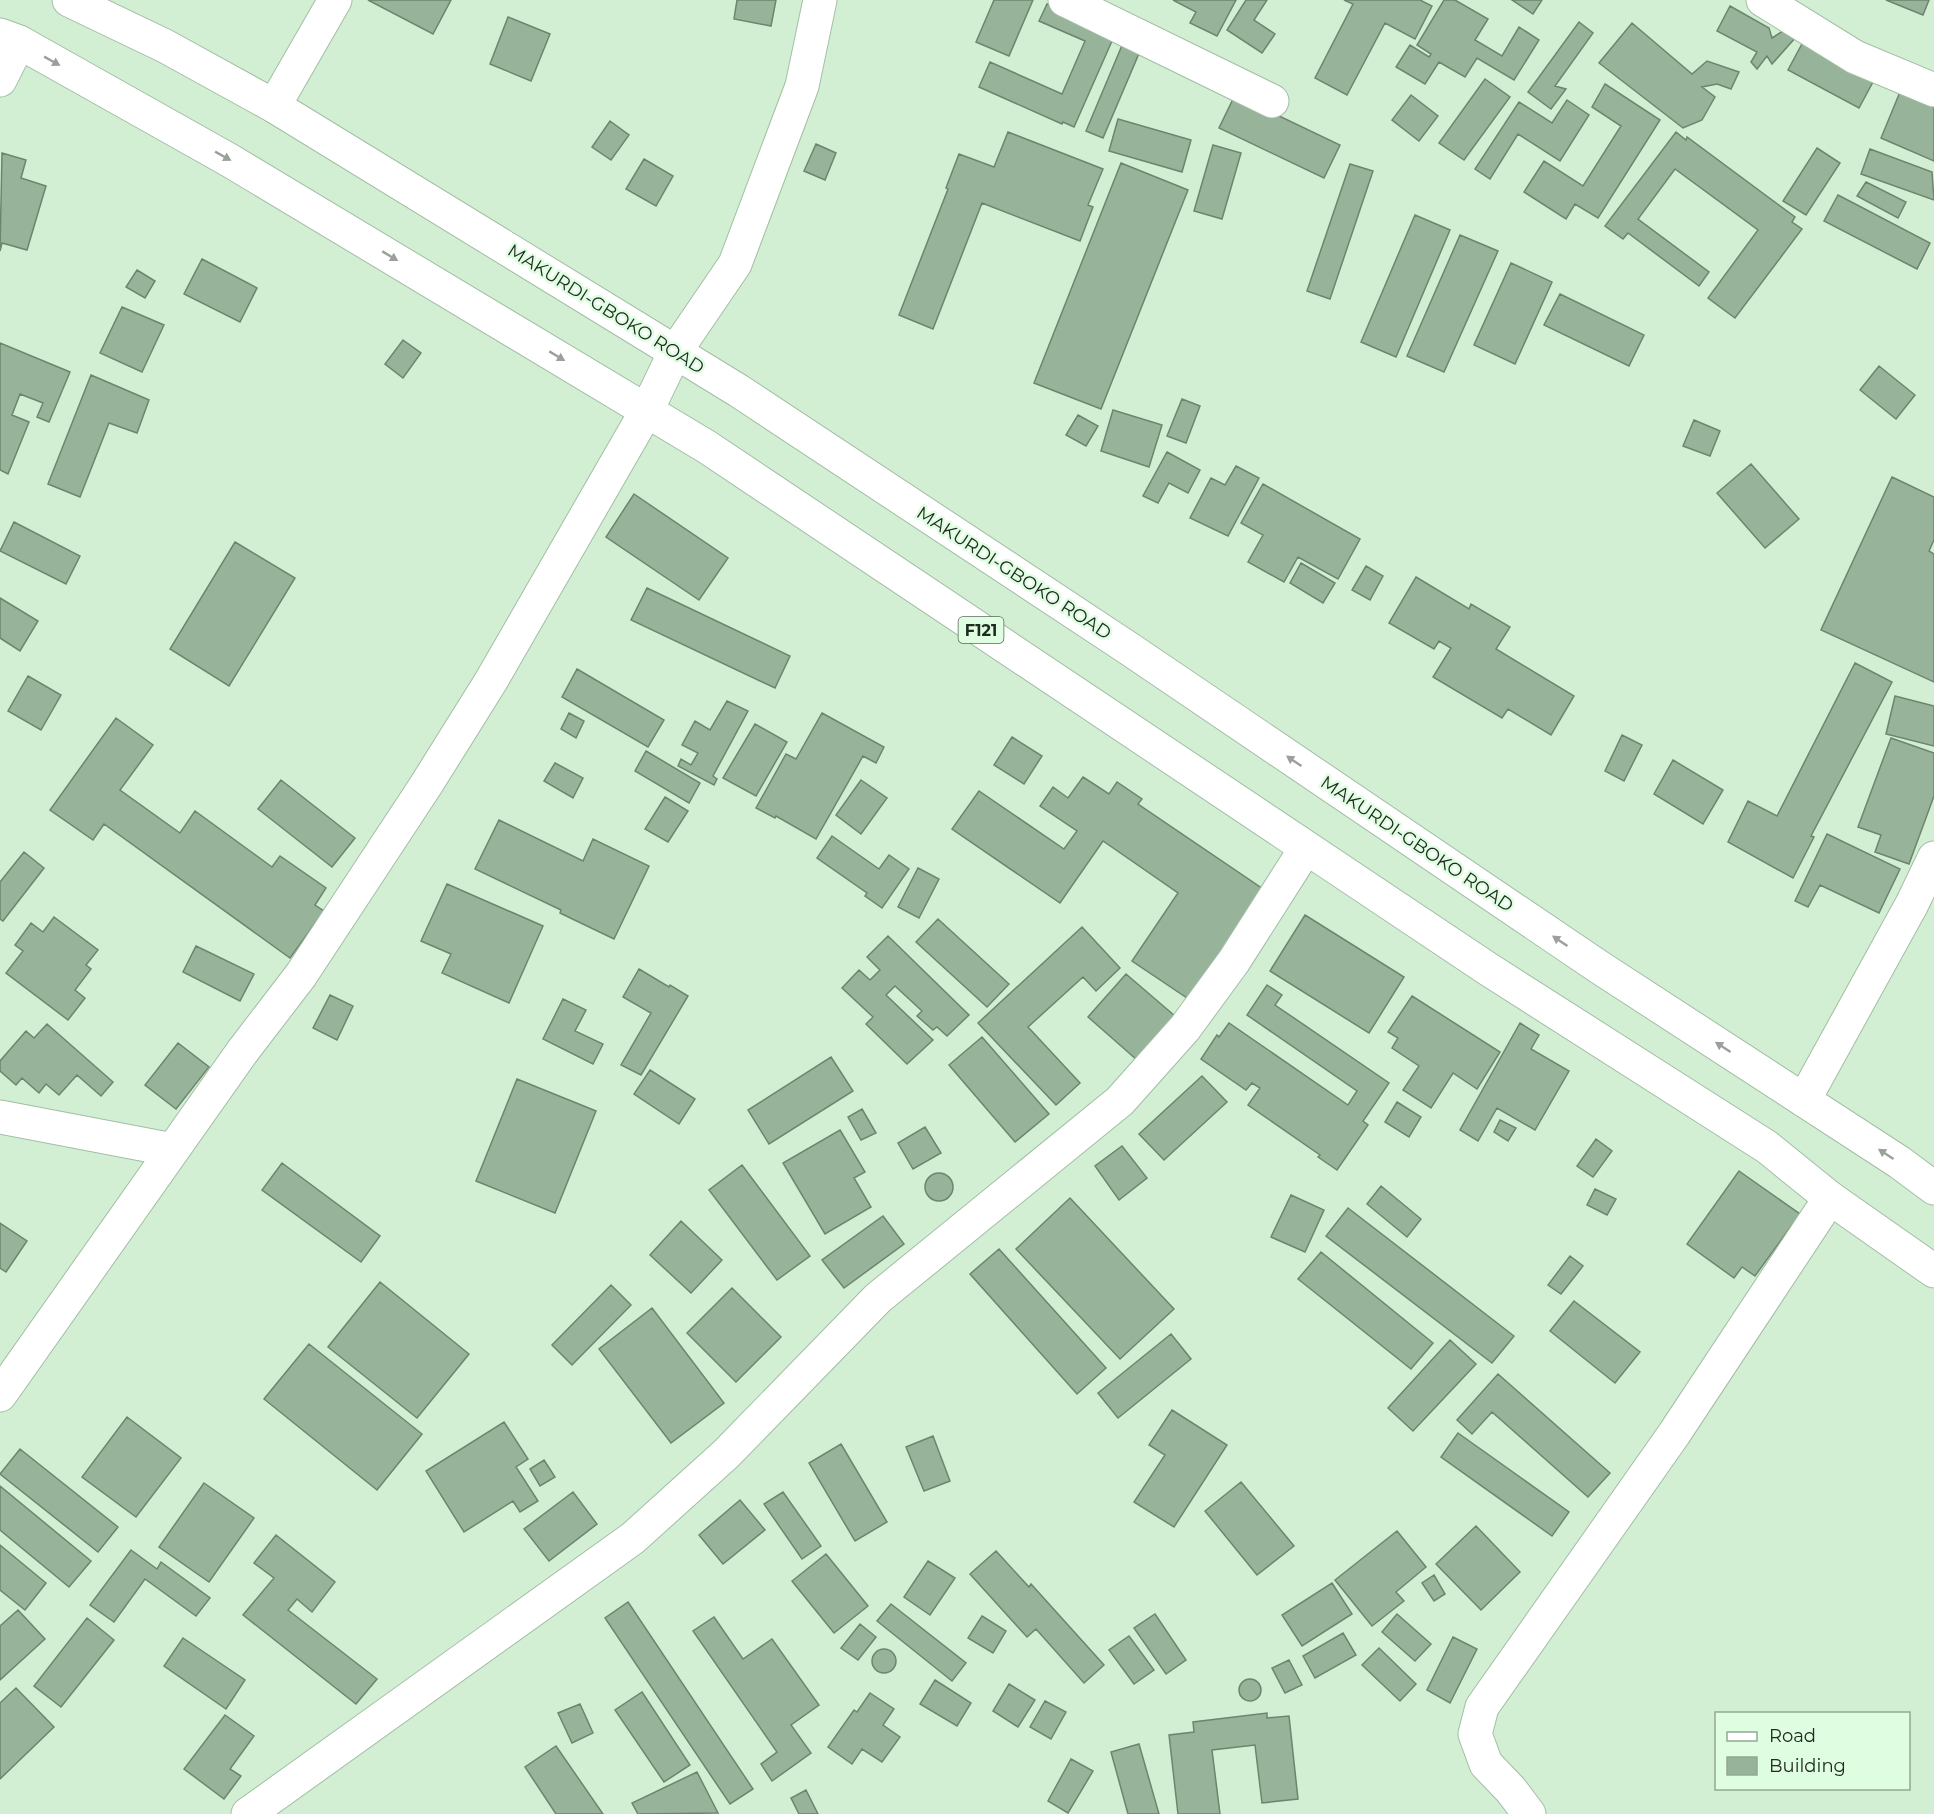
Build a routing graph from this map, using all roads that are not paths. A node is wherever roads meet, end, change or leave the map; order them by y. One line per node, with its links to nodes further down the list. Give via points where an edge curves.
1 (69, 0): 10 (street, MAKURDI-GBOKO ROAD, via 165,46)
2 (334, 0): 10 (street)
3 (820, 0): 11 (street, via 802,86 735,264)
4 (1065, 0): 9 (street)
5 (1763, 0): 8 (street, via 1855,57)
6 (9, 39): 7 (street); 12 (street, F121, one-way to 12, via 229,160)
7 (0, 80)
8 (1934, 90)
9 (1272, 101)
10 (274, 106): 11 (street, MAKURDI-GBOKO ROAD)
11 (675, 352): 12 (street); 15 (street, MAKURDI-GBOKO ROAD, one-way to 11, via 1599,967 1128,648)
12 (647, 410): 13 (street, F121); 17 (street, via 491,681 321,957 301,975)
13 (1306, 848): 19 (street, F121, via 1767,1148); 22 (street, via 1192,1019 1120,1101 878,1298 726,1454 633,1538)
14 (1934, 858): 15 (street)
15 (1804, 1100): 18 (street, MAKURDI-GBOKO ROAD, one-way to 15)
16 (0, 1117): 17 (street)
17 (172, 1150): 21 (street)
18 (1934, 1188)
19 (1830, 1198): 20 (street, F121); 23 (street, via 1674,1434 1482,1707 1475,1734 1486,1764)
20 (1934, 1271)
21 (0, 1395)
22 (248, 1814)
23 (1529, 1814)

